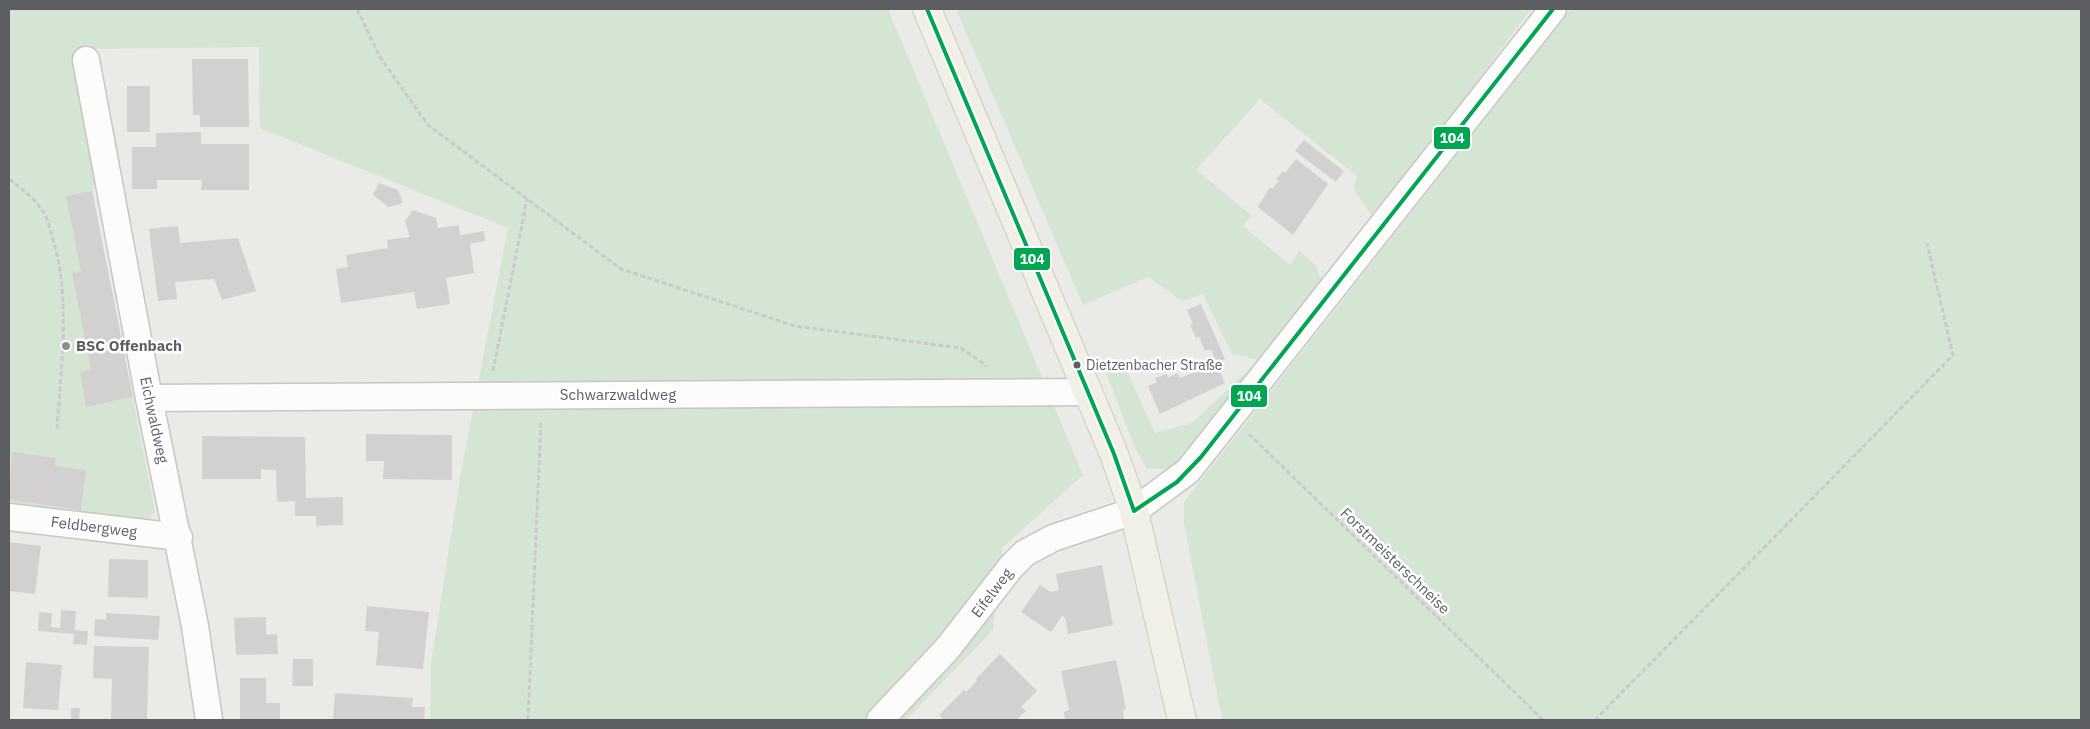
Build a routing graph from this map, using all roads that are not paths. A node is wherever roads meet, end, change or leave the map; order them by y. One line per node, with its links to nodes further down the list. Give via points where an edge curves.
1 (927, 9): 4 (main road)
2 (1553, 9): 6 (street, Eifelweg, via 1201,457 1182,477)
3 (86, 60): 5 (street, Eichwaldweg)
4 (1088, 392): 5 (street, Schwarzwaldweg); 6 (main road)
5 (149, 398): 8 (street, Eichwaldweg)
6 (1134, 511): 10 (street, Eifelweg, via 1054,538 1025,553 947,650); 11 (main road)
7 (9, 517): 8 (street, Feldbergweg)
8 (178, 537): 9 (street, Eichwaldweg)
9 (209, 720)
10 (880, 720)
11 (1182, 720)

